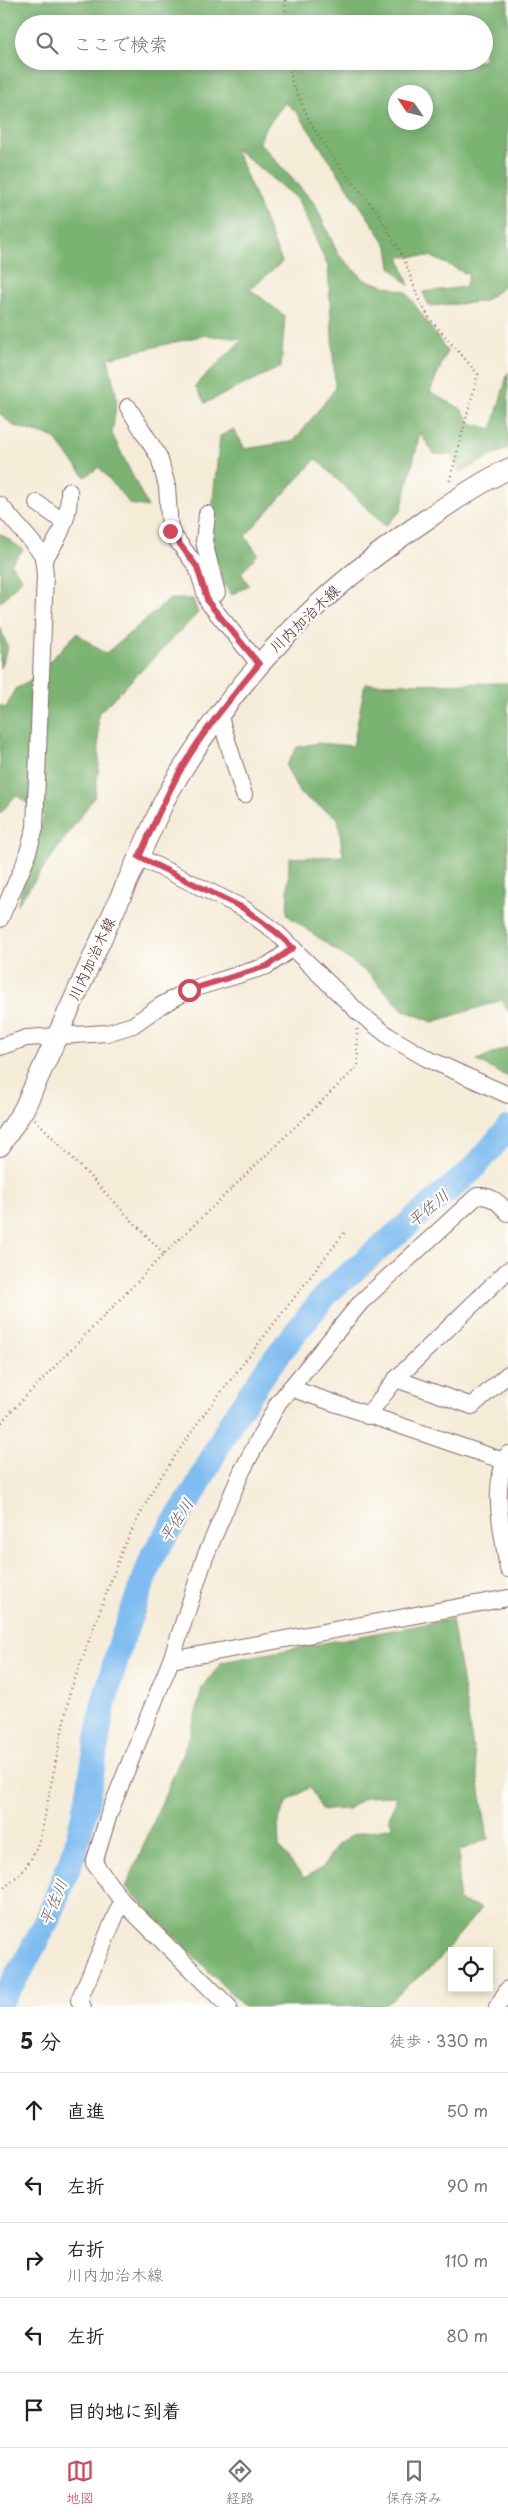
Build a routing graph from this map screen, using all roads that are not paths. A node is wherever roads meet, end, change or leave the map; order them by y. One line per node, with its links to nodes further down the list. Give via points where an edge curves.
1 (128, 407): 9 (street, via 159,457 167,486 170,531 197,567 208,602)
2 (508, 470): 10 (main road, 川内加治木線, via 388,545 342,583)
3 (69, 491): 7 (street)
4 (37, 504): 7 (street)
5 (0, 505): 8 (street)
6 (207, 514): 9 (street, via 204,542 212,578)
7 (64, 522): 8 (street, via 54,546)
8 (43, 560): 14 (street, via 35,828 25,862)
9 (230, 630): 10 (street)
10 (259, 664): 11 (main road, 川内加治木線)
11 (219, 714): 12 (street); 13 (main road, 川内加治木線, via 165,799)
12 (244, 795)
13 (139, 857): 15 (street, via 243,908); 16 (main road, 川内加治木線)
14 (0, 919)
15 (293, 948): 16 (street, via 267,966 189,990 134,1025 107,1033); 18 (street, via 358,1012 409,1049)
16 (56, 1036): 17 (street, via 26,1038); 19 (main road, 川内加治木線, via 24,1109)
17 (0, 1047)
18 (508, 1095)
19 (0, 1146)
20 (508, 1213): 24 (street, via 496,1199 477,1196 361,1302)
21 (508, 1270): 23 (street)
22 (508, 1374): 23 (street, via 472,1406)
23 (396, 1379): 25 (street)
24 (290, 1388): 25 (street); 29 (street, via 278,1403 242,1471 205,1557)
25 (367, 1416): 26 (street)
26 (506, 1458): 27 (street, via 498,1502)
27 (508, 1569)
28 (508, 1598): 29 (street)
29 (171, 1660): 30 (street, via 109,1814 94,1863)
30 (122, 1901): 32 (street, via 80,2000); 33 (street)
31 (508, 1989): 34 (street)
32 (83, 2007)
33 (229, 2007)
34 (497, 2007)

